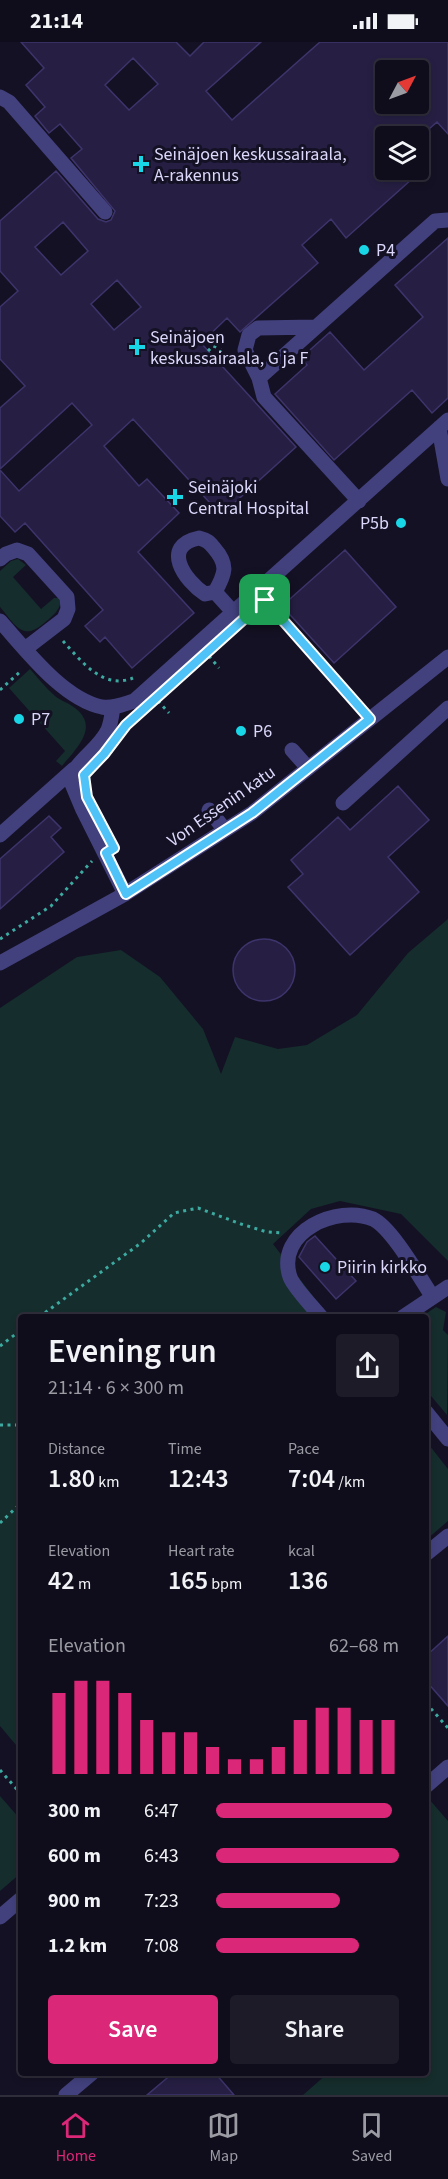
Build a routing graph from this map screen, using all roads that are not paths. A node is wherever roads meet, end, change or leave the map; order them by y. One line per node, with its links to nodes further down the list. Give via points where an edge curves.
1 (0, 97): 2 (street, via 9,102)
2 (105, 212)
3 (448, 220): 4 (street, via 435,222)
4 (315, 327): 5 (street); 5 (street, via 258,328 249,335 245,350)
5 (259, 378): 8 (street, via 264,397)
6 (444, 424): 7 (street); 8 (street)
7 (448, 479)
8 (359, 501): 11 (street)
9 (0, 559): 13 (street, via 17,550 28,554 67,597 64,619)
10 (215, 592): 11 (street)
11 (234, 614): 15 (street, via 134,701)
12 (0, 621): 13 (street)
13 (25, 649): 15 (street, via 65,689 87,702)
14 (448, 657): 18 (street, Von Essenin katu)
15 (113, 707): 19 (street, via 109,729)
16 (448, 708): 20 (street)
17 (292, 750): 18 (street)
18 (308, 768): 22 (street, Von Essenin katu)
19 (74, 769): 23 (street); 24 (street, via 70,779 73,789)
20 (343, 803)
21 (209, 810): 22 (street)
22 (225, 830): 24 (street, Von Essenin katu)
23 (0, 835)
24 (126, 894): 25 (street, Von Essenin katu)
25 (0, 963)
26 (442, 1294): 27 (street, via 375,1220 343,1214 317,1222 293,1244 287,1256 290,1279); 28 (street)
27 (319, 1314)
28 (408, 1314)
29 (429, 1416): 30 (street)
30 (448, 1439)
31 (448, 1536): 32 (street)
32 (429, 1552)
33 (448, 1767): 34 (street)
34 (429, 1783)
35 (18, 1902): 36 (street)
36 (0, 1917)
37 (88, 2076): 38 (street)
38 (66, 2095)

